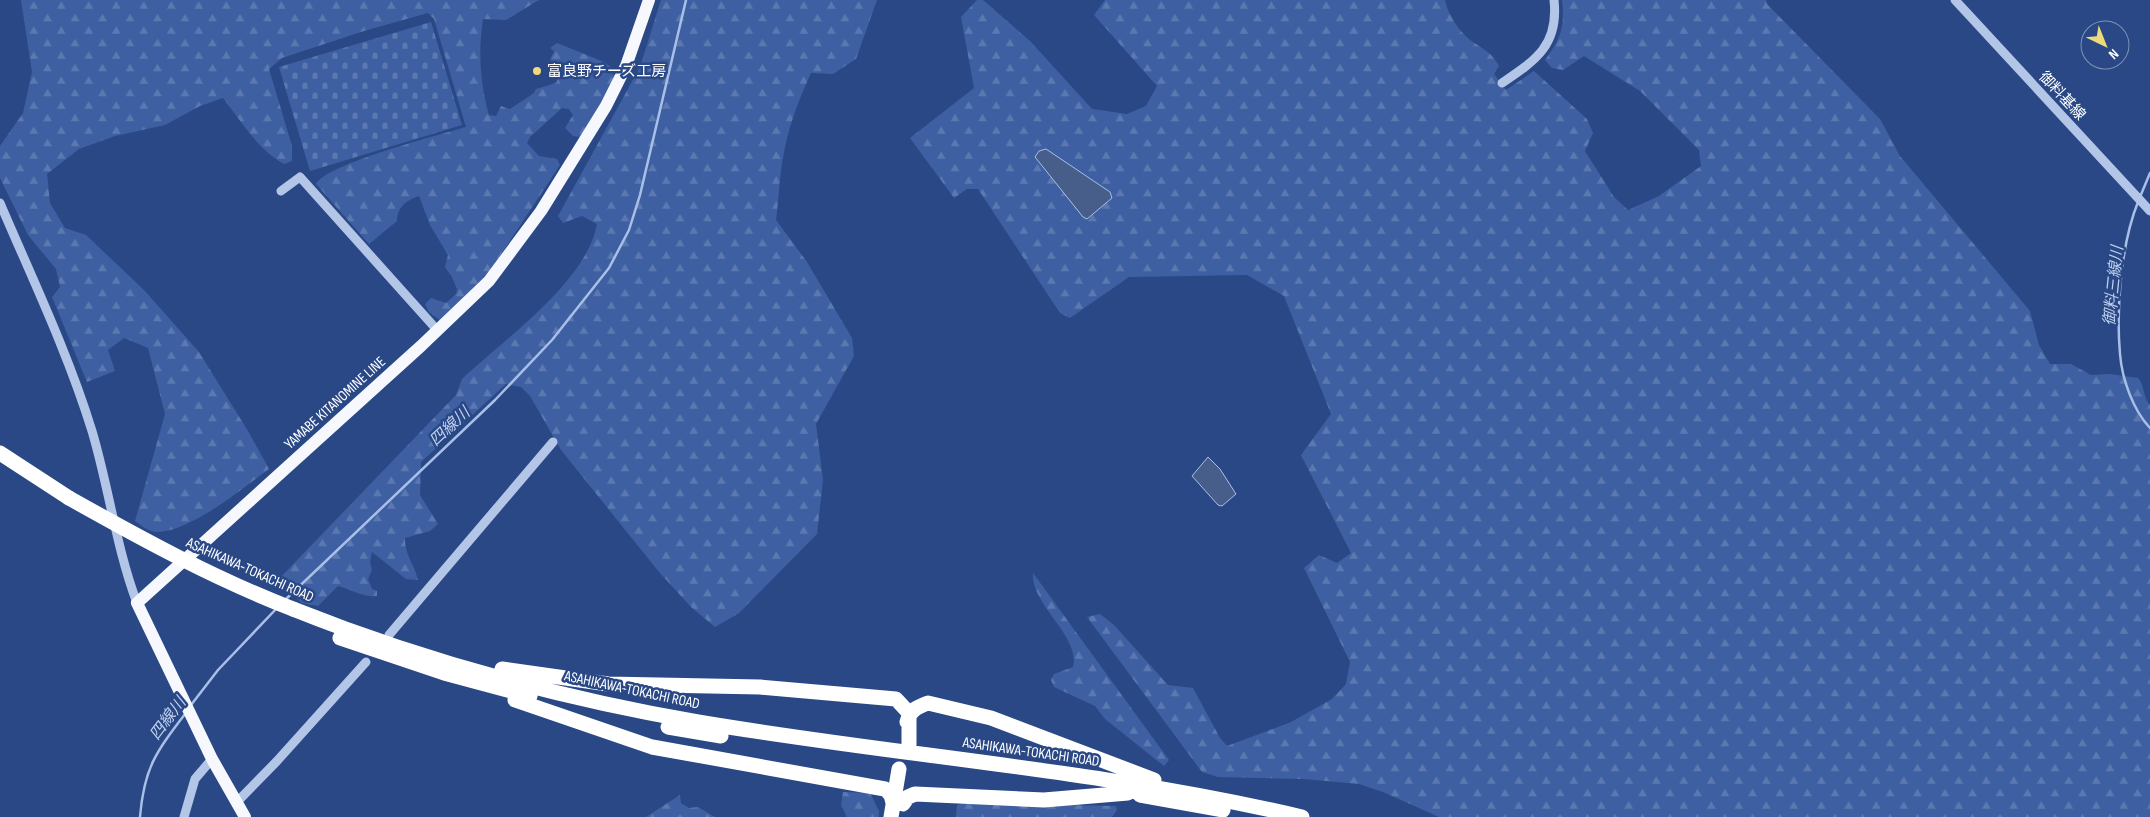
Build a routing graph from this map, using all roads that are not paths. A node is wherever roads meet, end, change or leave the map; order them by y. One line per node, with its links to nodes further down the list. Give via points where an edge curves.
1 (649, 0): 8 (main road, YAMABE KITANOMINE LINE, via 618,83 541,211 489,281)
2 (1554, 0): 4 (street, via 1554,24 1545,49)
3 (1955, 0): 7 (street, 御料基線)
4 (1502, 83)
5 (281, 191): 8 (street, via 300,177)
6 (0, 202): 13 (street, via 81,399 100,456 121,555)
7 (2147, 208)
8 (438, 331): 13 (main road, YAMABE KITANOMINE LINE)
9 (553, 442): 14 (street)
10 (0, 453): 12 (highway, ASAHIKAWA-TOKACHI ROAD)
11 (0, 464): 12 (highway, ASAHIKAWA-TOKACHI ROAD)
12 (68, 502): 16 (highway, ASAHIKAWA-TOKACHI ROAD, via 151,552 380,653)
13 (137, 603): 19 (main road)
14 (389, 635)
15 (366, 662): 23 (street)
16 (446, 667): 17 (highway, via 608,684 760,687 877,696 896,700); 21 (highway, ASAHIKAWA-TOKACHI ROAD, via 697,722); 22 (highway, ASAHIKAWA-TOKACHI ROAD, via 539,699 694,732); 24 (highway, via 545,711 652,747 885,789 891,794)
17 (909, 713): 18 (highway); 21 (highway, via 928,704 991,718)
18 (905, 745)
19 (212, 759): 23 (main road); 25 (street, via 202,768 191,788)
20 (902, 770): 24 (highway)
21 (1182, 791): 28 (highway, ASAHIKAWA-TOKACHI ROAD)
22 (1128, 793): 24 (highway, via 1044,800 915,794); 27 (highway, ASAHIKAWA-TOKACHI ROAD)
23 (236, 803): 26 (main road)
24 (897, 810)
25 (184, 817)
26 (245, 817)
27 (1262, 817)
28 (1302, 817)

